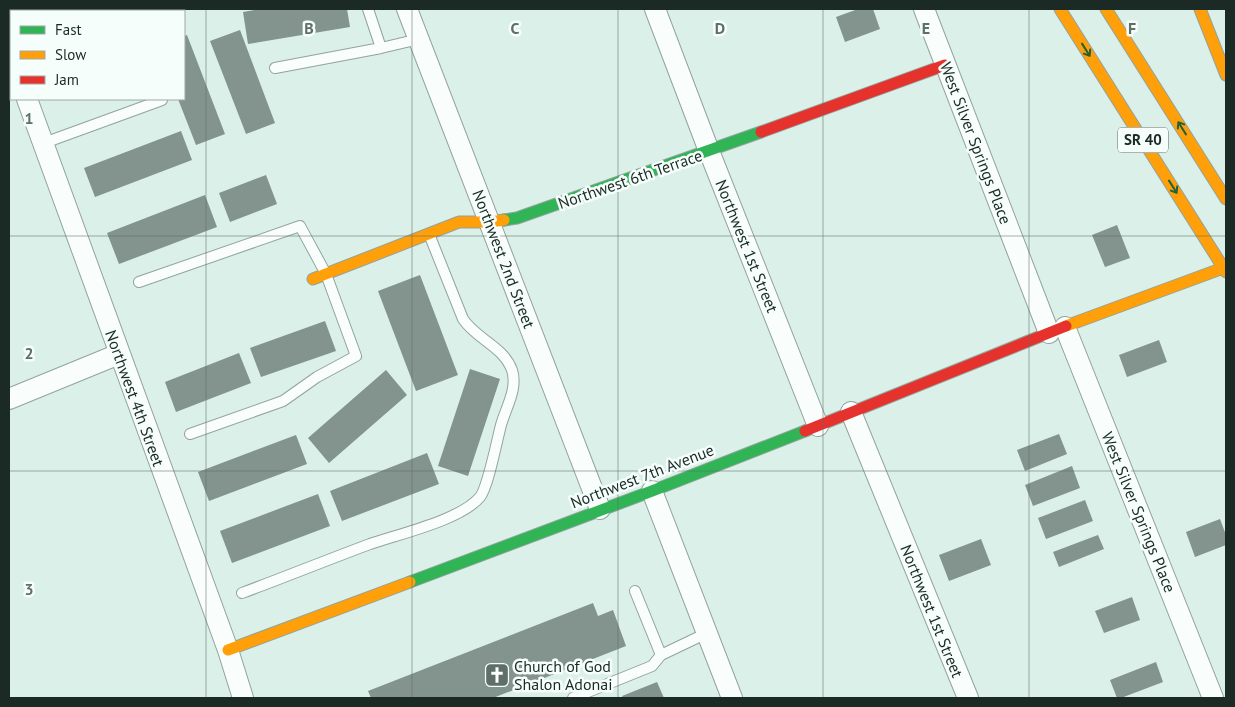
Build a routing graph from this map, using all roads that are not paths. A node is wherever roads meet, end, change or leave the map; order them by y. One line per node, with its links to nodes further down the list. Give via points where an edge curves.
1 (368, 9): 9 (lane)
2 (407, 9): 8 (street, Northwest 2nd Street)
3 (655, 9): 16 (street, Northwest 1st Street)
4 (924, 9): 10 (street, West Silver Springs Place)
5 (1060, 9): 20 (street, SR 40, one-way to 20)
6 (1106, 9): 17 (street, SR 40, one-way to 6)
7 (1200, 9): 12 (street)
8 (419, 39): 9 (lane); 18 (street, Northwest 2nd Street)
9 (381, 48): 11 (lane)
10 (945, 65): 16 (street, Northwest 6th Terrace); 24 (street, West Silver Springs Place)
11 (275, 68)
12 (1226, 76)
13 (27, 100): 15 (street, Northwest 4th Street)
14 (162, 100): 15 (lane)
15 (44, 143): 25 (street, Northwest 4th Street)
16 (709, 151): 18 (street, Northwest 6th Terrace, via 516,218); 28 (street, Northwest 1st Street)
17 (1226, 199)
18 (490, 222): 19 (street, Northwest 6th Terrace, via 459,222); 31 (street, Northwest 2nd Street)
19 (429, 233): 21 (street, Northwest 6th Terrace); 33 (lane, via 463,319 470,330 504,356 514,380 482,496 469,508 443,520)
20 (1226, 269): 24 (street, Northwest 7th Avenue)
21 (326, 274): 22 (street, Northwest 6th Terrace); 23 (lane, via 300,226); 29 (lane, via 356,356 284,400)
22 (313, 279)
23 (139, 282)
24 (1057, 330): 27 (street, Northwest 7th Avenue); 41 (street, West Silver Springs Place)
25 (119, 354): 26 (street); 35 (street, Northwest 4th Street)
26 (9, 399)
27 (851, 412): 28 (street, Northwest 7th Avenue); 40 (street, Northwest 1st Street)
28 (818, 426): 30 (street, Northwest 7th Avenue)
29 (190, 434)
30 (652, 491): 31 (street, Northwest 7th Avenue); 34 (street)
31 (600, 509): 35 (street, Northwest 7th Avenue)
32 (635, 591): 36 (lane)
33 (242, 593)
34 (707, 633): 36 (lane); 39 (street)
35 (228, 650): 37 (street, Northwest 4th Street)
36 (661, 655): 38 (lane, via 652,666)
37 (243, 698)
38 (573, 698)
39 (732, 698)
40 (968, 698)
41 (1213, 698)

